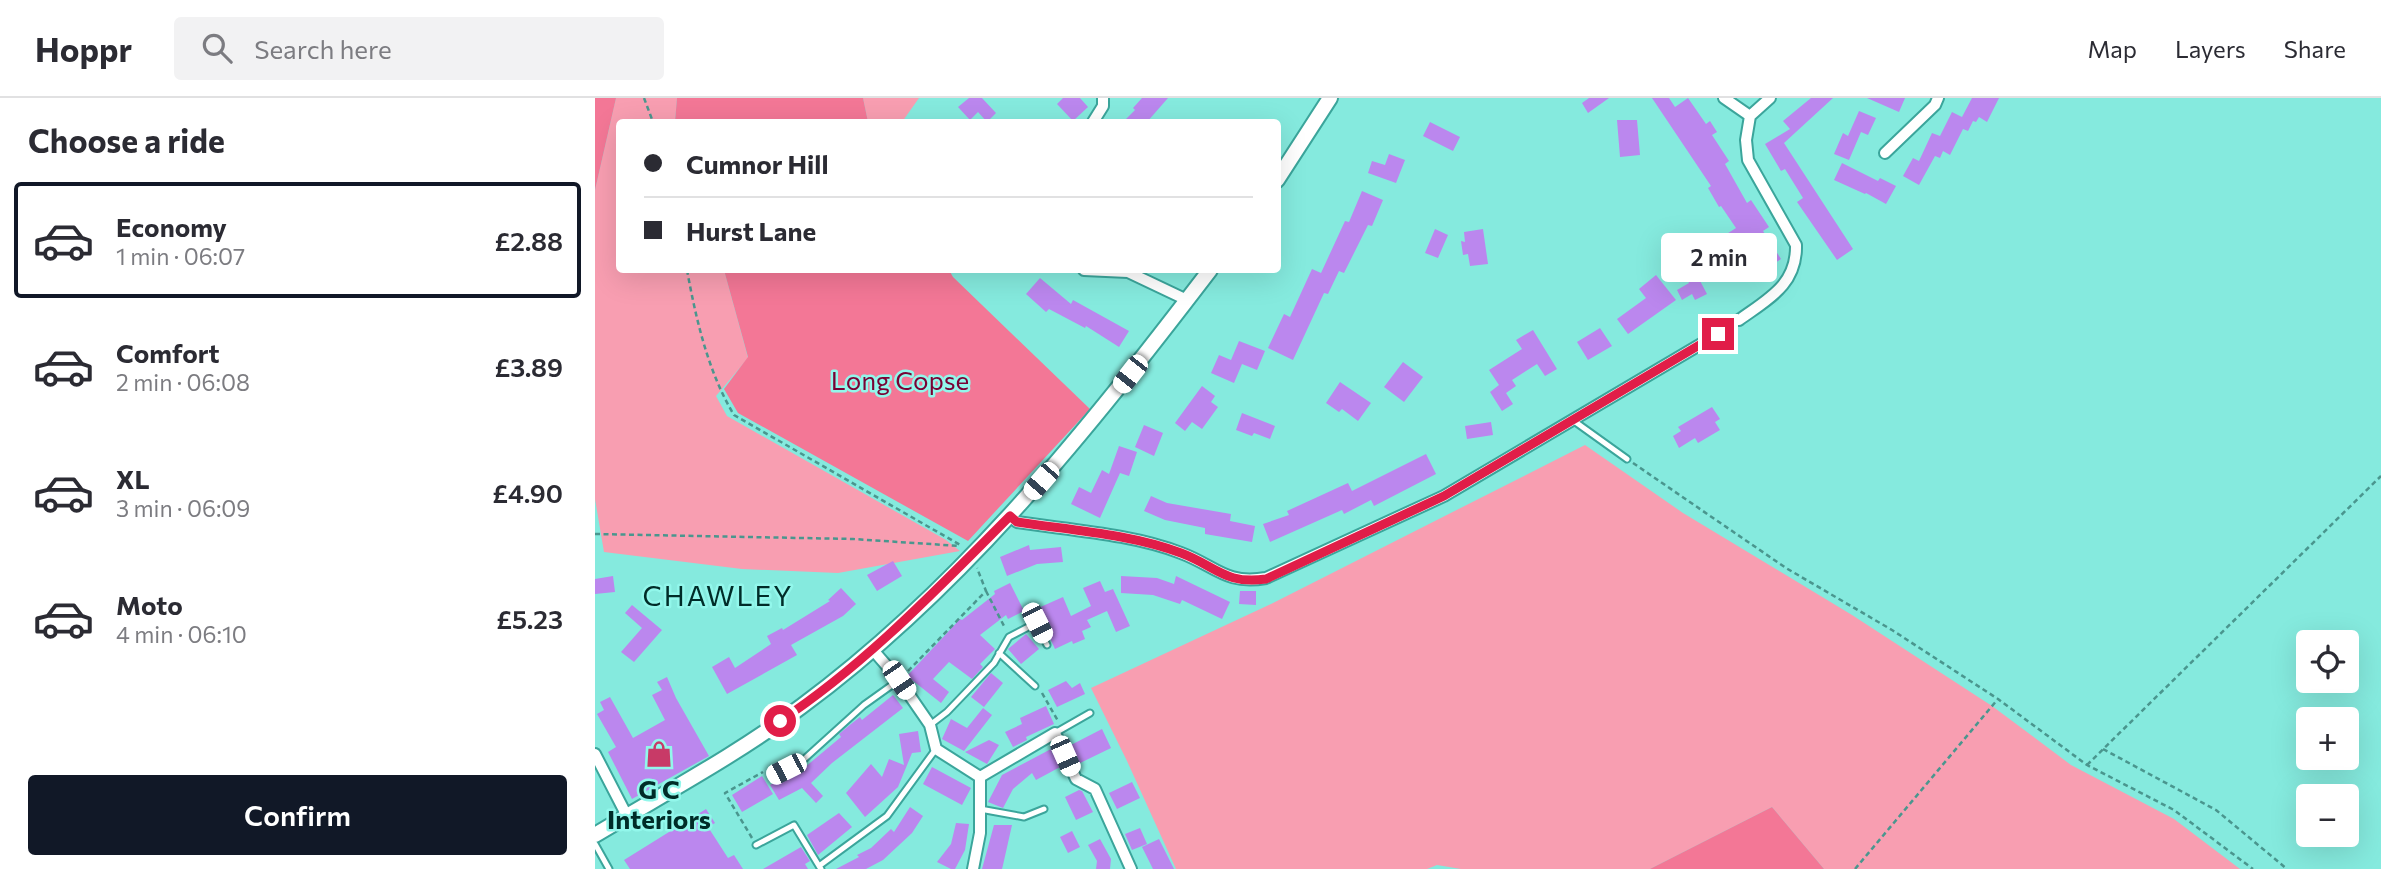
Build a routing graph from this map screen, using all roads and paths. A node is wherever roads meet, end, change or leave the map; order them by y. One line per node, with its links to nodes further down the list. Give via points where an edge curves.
1 (644, 98): 8 (path)
2 (1103, 98): 9 (street)
3 (1330, 98): 11 (street)
4 (1724, 98): 7 (street)
5 (1770, 98): 7 (street)
6 (1938, 98): 10 (street)
7 (1750, 116): 16 (street, via 1748,160 1796,245 1796,259 1790,278 1776,293)
8 (652, 119)
9 (1095, 119)
10 (1885, 153)
11 (1281, 174)
12 (688, 273): 22 (path, via 720,391 734,415 963,546)
13 (1130, 273): 15 (street)
14 (1208, 273): 15 (street)
15 (1187, 300): 21 (street, via 1087,428)
16 (1739, 320)
17 (1718, 334): 18 (street)
18 (1572, 419): 19 (lane); 21 (street, via 1444,496 1266,579 1228,577 1181,553 1122,538 1017,522)
19 (1627, 459): 31 (path, via 1786,568)
20 (2381, 476): 36 (path)
21 (1010, 516): 23 (street)
22 (595, 534)
23 (972, 554): 24 (path); 27 (street)
24 (986, 591): 25 (path); 29 (path)
25 (1009, 637): 26 (lane, via 1037,623); 28 (lane)
26 (1047, 645)
27 (873, 650): 29 (street); 43 (street, via 801,707)
28 (999, 653): 30 (lane); 33 (lane, via 985,673)
29 (899, 680): 33 (street); 39 (lane, via 801,762)
30 (1035, 686): 34 (path, via 1046,698)
31 (1998, 699): 38 (path); 51 (path)
32 (1090, 713): 34 (lane)
33 (930, 725): 35 (street)
34 (1058, 731): 40 (street); 50 (street, via 1076,779 1095,789)
35 (936, 749): 40 (street); 47 (lane, via 887,816)
36 (2102, 749): 38 (path); 53 (path, via 2216,810)
37 (595, 754): 43 (street)
38 (2087, 765): 52 (path, via 2174,810)
39 (772, 776): 46 (path, via 764,772 725,793)
40 (980, 777): 41 (street)
41 (980, 809): 42 (lane, via 1024,817); 49 (street)
42 (1044, 809)
43 (627, 816): 44 (street)
44 (595, 835)
45 (595, 844): 48 (lane)
46 (757, 845): 47 (lane, via 794,825)
47 (820, 867)
48 (609, 869)
49 (973, 869)
50 (1131, 869)
51 (1855, 869)
52 (2253, 869)
53 (2287, 869)

